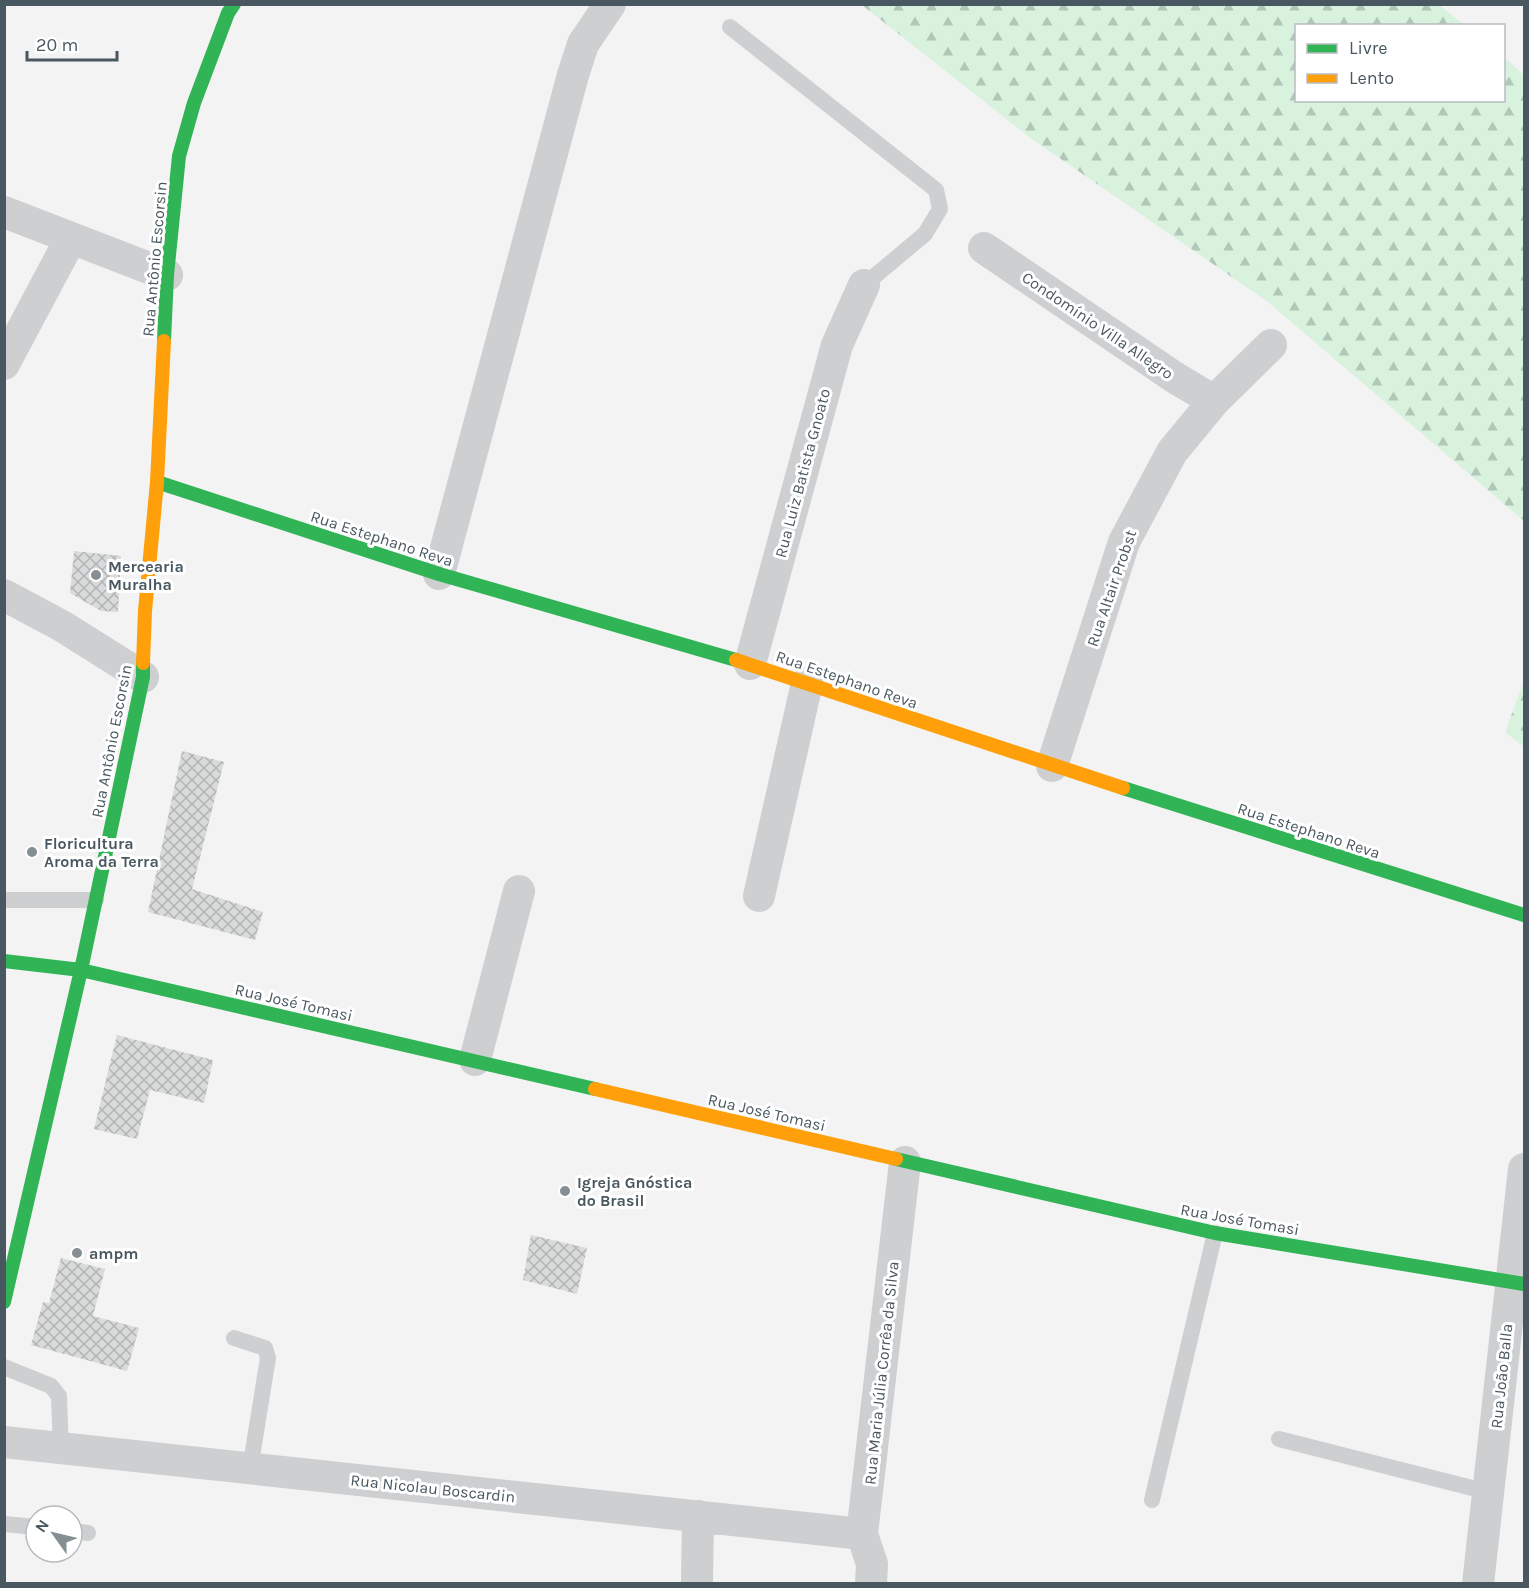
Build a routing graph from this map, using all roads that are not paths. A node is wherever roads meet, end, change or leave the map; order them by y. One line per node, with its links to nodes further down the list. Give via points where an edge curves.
1 (610, 4): 13 (street, via 583,44 573,75)
2 (224, 7): 7 (street, Rua Antônio Escorsin, via 179,156)
3 (730, 27): 8 (lane, via 936,190 940,209 925,234)
4 (4, 212): 5 (street)
5 (71, 238): 7 (street); 10 (street)
6 (984, 248): 11 (street, Condomínio Villa Allegro)
7 (167, 275): 12 (street, Rua Antônio Escorsin)
8 (864, 285): 15 (street, Rua Luiz Batista Gnoato, via 837,345)
9 (1271, 345): 11 (street, Rua Altair Probst)
10 (4, 364)
11 (1214, 401): 18 (street, Rua Altair Probst, via 1172,452 1124,542)
12 (157, 482): 13 (street, Rua Estephano Reva); 16 (street, Rua Antônio Escorsin)
13 (439, 574): 15 (street, Rua Estephano Reva)
14 (4, 595): 16 (street)
15 (750, 664): 17 (street, Rua Estephano Reva)
16 (143, 677): 22 (street, Rua Antônio Escorsin)
17 (807, 682): 18 (street, Rua Estephano Reva); 20 (street)
18 (1052, 766): 23 (street, Rua Estephano Reva)
19 (519, 891): 26 (street)
20 (759, 896)
21 (4, 900): 22 (lane)
22 (96, 900): 25 (street, Rua Antônio Escorsin)
23 (1524, 915)
24 (4, 961): 25 (street, Rua José Tomasi)
25 (81, 970): 26 (street, Rua José Tomasi); 31 (street, Rua Antônio Escorsin)
26 (475, 1060): 27 (street, Rua José Tomasi)
27 (905, 1162): 29 (street, Rua José Tomasi); 43 (street, Rua Maria Júlia Corrêa da Silva)
28 (1524, 1168): 30 (street, Rua João Balla)
29 (1215, 1233): 30 (street, Rua José Tomasi); 39 (lane)
30 (1518, 1283): 38 (street, Rua João Balla)
31 (6, 1293)
32 (234, 1338): 37 (lane, via 265,1348 268,1358)
33 (4, 1367): 36 (lane, via 51,1386 59,1396)
34 (1279, 1439): 38 (lane)
35 (4, 1442): 36 (street, Rua Nicolau Boscardin)
36 (61, 1449): 37 (street, Rua Nicolau Boscardin)
37 (250, 1469): 40 (street, Rua Nicolau Boscardin)
38 (1488, 1492): 46 (street, Rua João Balla)
39 (1152, 1500)
40 (698, 1516): 43 (street, Rua Nicolau Boscardin); 44 (street)
41 (4, 1524): 42 (lane)
42 (24, 1526)
43 (862, 1534): 45 (street, Rua Maria Júlia Corrêa da Silva, via 872,1564)
44 (697, 1584)
45 (870, 1584)
46 (1478, 1584)

